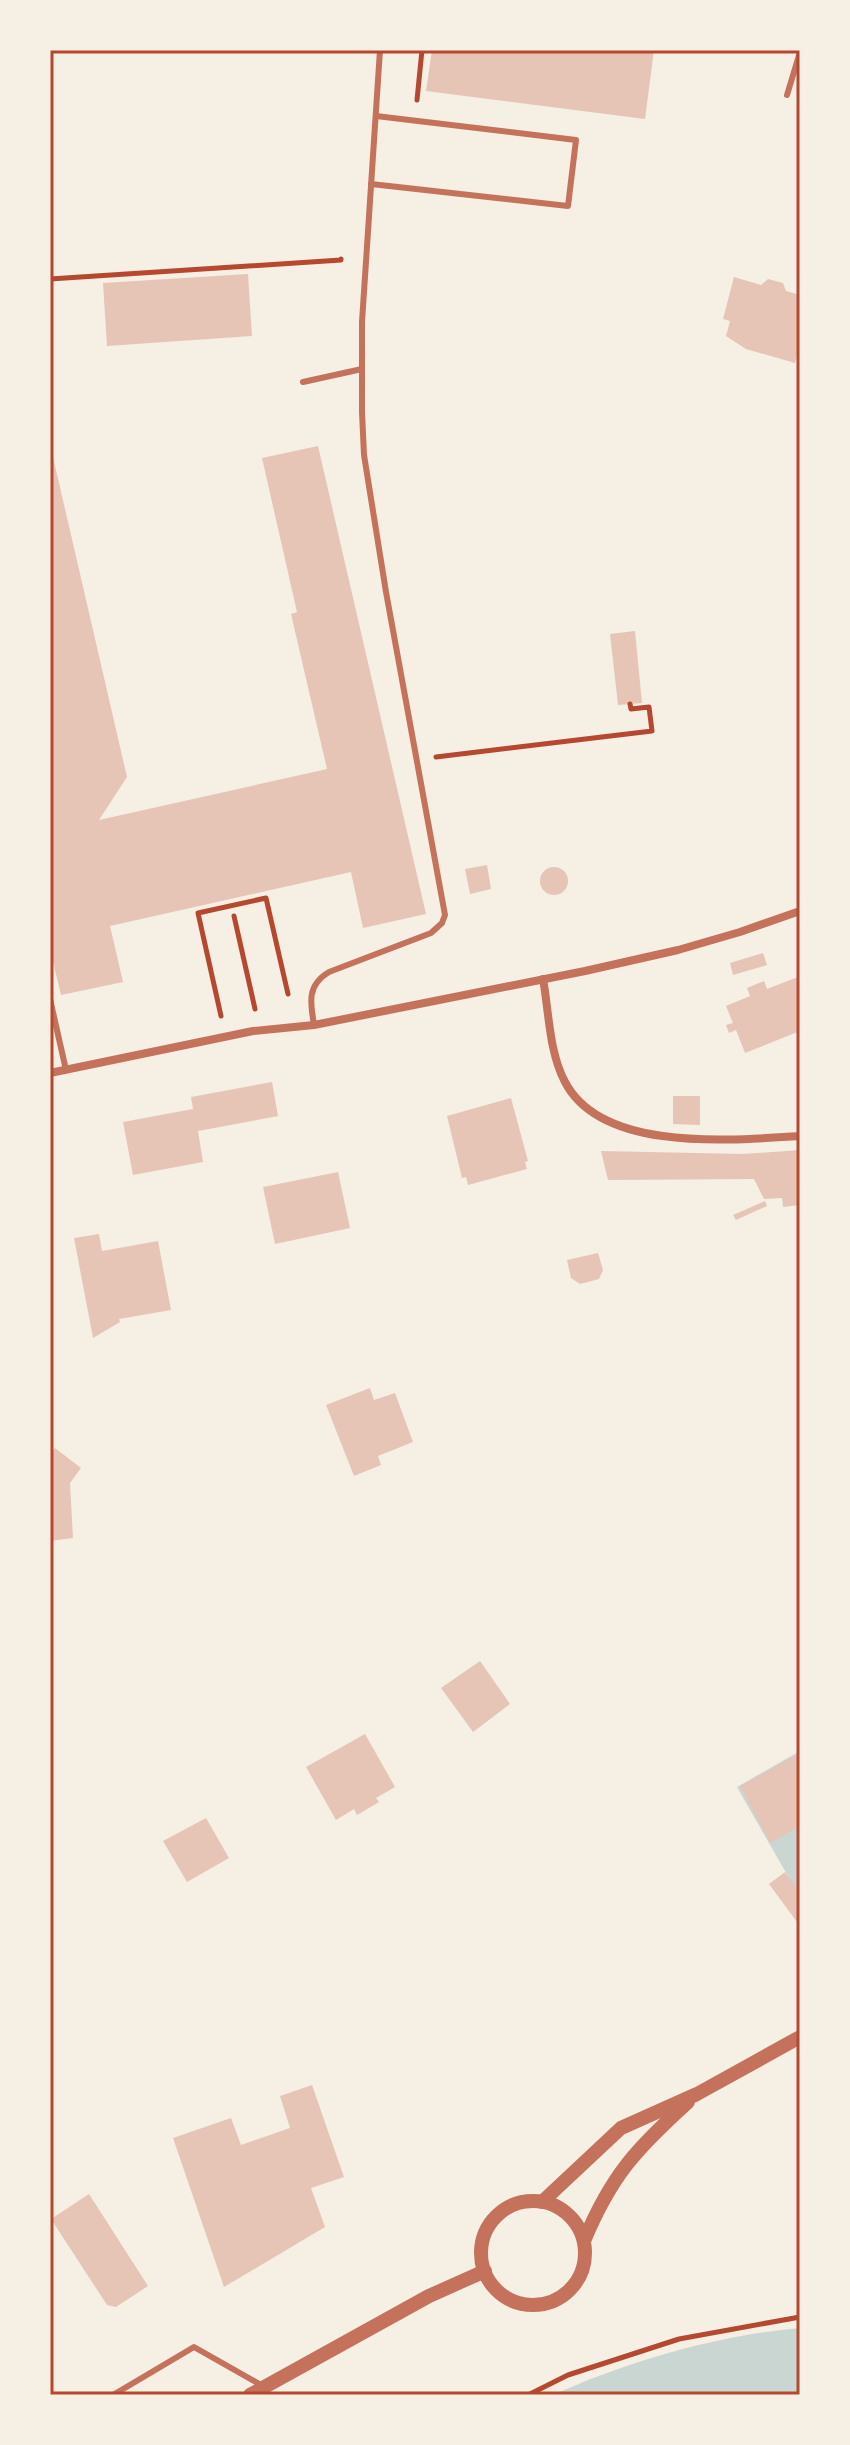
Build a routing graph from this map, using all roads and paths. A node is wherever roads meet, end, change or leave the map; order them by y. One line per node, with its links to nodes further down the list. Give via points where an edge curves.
1 (380, 50): 5 (lane)
2 (422, 50): 6 (path)
3 (800, 52): 4 (lane)
4 (787, 95)
5 (376, 116): 6 (lane); 7 (lane)
6 (414, 121): 7 (lane, via 576,140 568,206)
7 (371, 184): 10 (lane)
8 (342, 245): 9 (path, via 341,260)
9 (50, 279)
10 (362, 369): 11 (lane); 13 (lane, via 364,455)
11 (303, 382)
12 (630, 704): 13 (path, via 631,709 649,707 652,731)
13 (415, 760): 20 (lane, via 444,907 442,923 431,933 320,977 310,995)
14 (800, 911): 17 (street, via 678,950)
15 (234, 916): 21 (path)
16 (282, 968): 18 (path, via 266,898 231,902 198,913)
17 (543, 979): 20 (street); 24 (street, via 556,1059 577,1100 596,1115 617,1127 673,1137)
18 (213, 983)
19 (50, 999): 22 (lane)
20 (314, 1025): 21 (street)
21 (260, 1031): 22 (street)
22 (66, 1070): 23 (street)
23 (50, 1073)
24 (800, 1136)
25 (800, 2037): 26 (street)
26 (697, 2094): 27 (street, via 621,2128); 28 (street, via 624,2165)
27 (542, 2202): 28 (street, via 566,2212); 29 (street, via 517,2203 495,2217 483,2239)
28 (584, 2241): 29 (street, via 581,2275 565,2295 549,2303 523,2304 507,2298)
29 (485, 2271): 31 (street)
30 (800, 2317): 34 (path, via 679,2339 568,2375)
31 (264, 2387): 32 (lane, via 194,2347); 33 (street)
32 (113, 2395)
33 (250, 2395)
34 (528, 2395)

